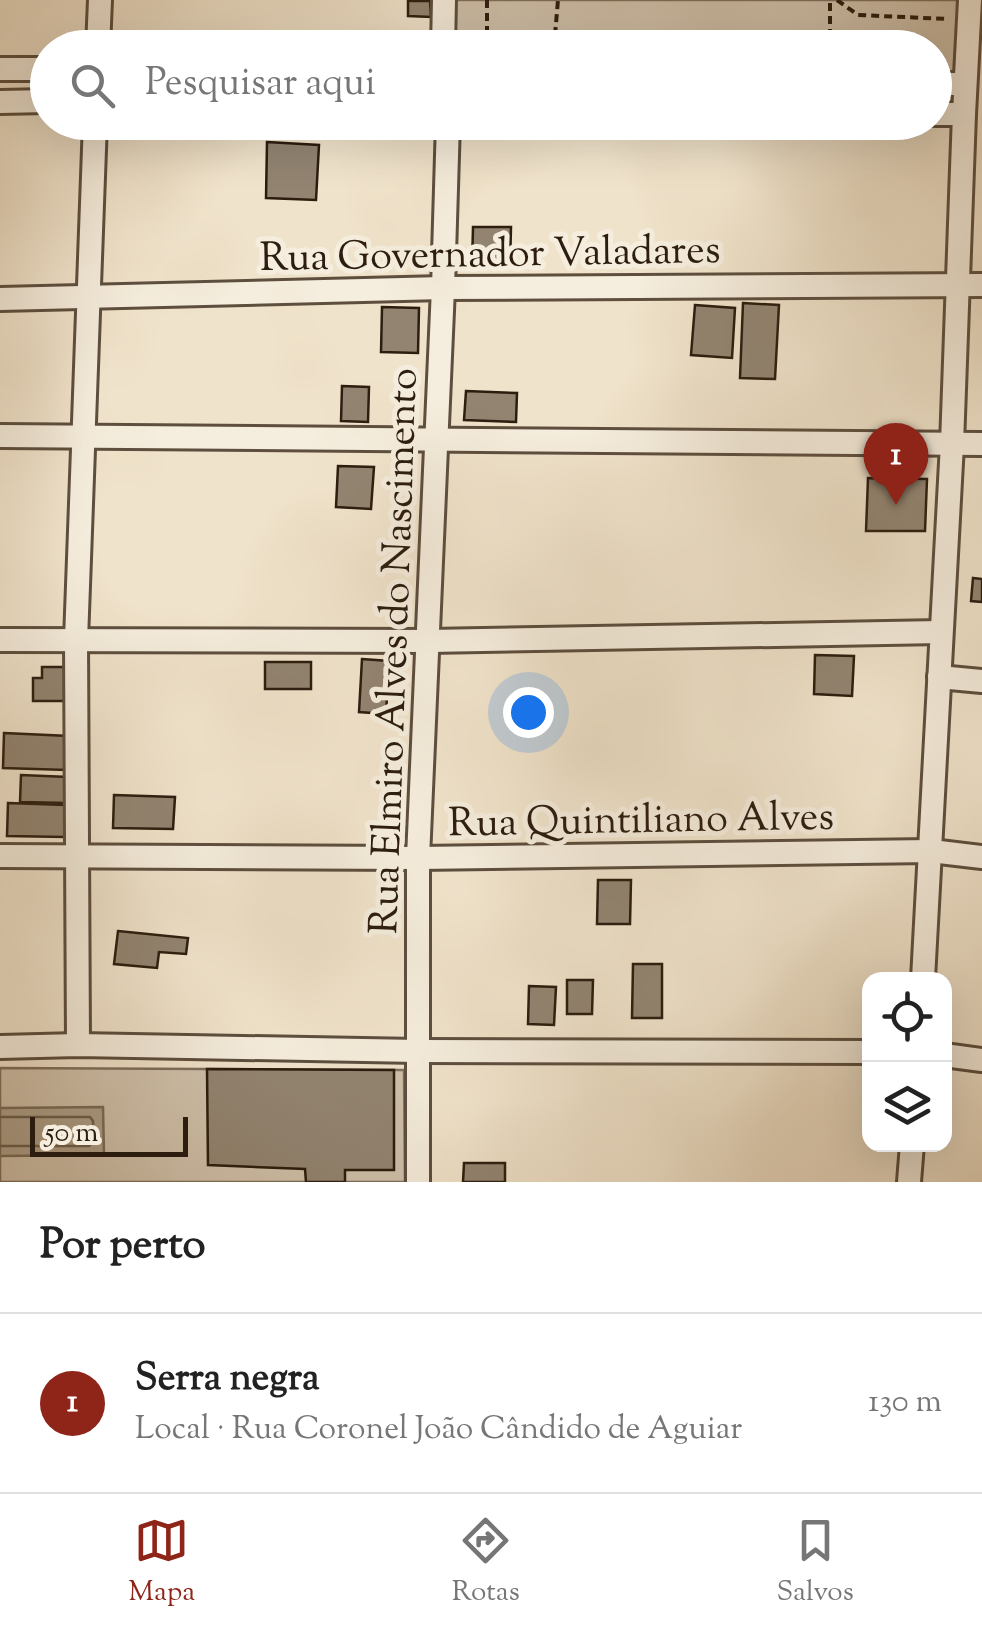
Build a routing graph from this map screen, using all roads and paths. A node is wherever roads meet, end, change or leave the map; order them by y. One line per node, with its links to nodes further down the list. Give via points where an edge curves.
1 (100, 0): 8 (street)
2 (444, 0): 9 (street)
3 (487, 0): 10 (path)
4 (558, 0): 11 (path)
5 (830, 0): 12 (path)
6 (838, 0): 7 (path, via 858,15)
7 (969, 11): 16 (street)
8 (99, 30)
9 (443, 30)
10 (487, 30)
11 (555, 30)
12 (830, 30)
13 (0, 69): 14 (street)
14 (30, 69)
15 (952, 84): 16 (street)
16 (966, 84): 20 (street)
17 (0, 102): 18 (street)
18 (30, 102)
19 (952, 114): 20 (street)
20 (964, 114): 23 (street)
21 (94, 140): 26 (street)
22 (447, 140): 25 (street, Rua Elmiro Alves do Nascimento)
23 (957, 285): 24 (street, Rua Governador Valadares); 25 (street, Rua Governador Valadares); 31 (street)
24 (982, 285)
25 (443, 288): 26 (street, Rua Governador Valadares); 30 (street, Rua Elmiro Alves do Nascimento)
26 (90, 297): 27 (street, Rua Governador Valadares); 29 (street)
27 (0, 299)
28 (0, 436): 29 (street)
29 (85, 436): 30 (street); 35 (street)
30 (436, 441): 31 (street); 36 (street, Rua Elmiro Alves do Nascimento)
31 (952, 444): 32 (street); 33 (street)
32 (982, 444)
33 (941, 632): 36 (street); 37 (street)
34 (0, 640): 35 (street)
35 (76, 640): 36 (street); 41 (street)
36 (429, 641): 43 (street, Rua Elmiro Alves do Nascimento)
37 (938, 677): 38 (street); 39 (street)
38 (982, 680)
39 (931, 852): 42 (street, Rua Quintiliano Alves); 43 (street, Rua Quintiliano Alves); 44 (street)
40 (0, 856): 41 (street, Rua Quintiliano Alves)
41 (76, 856): 43 (street, Rua Quintiliano Alves); 45 (street)
42 (982, 857)
43 (418, 858): 47 (street, Rua Elmiro Alves do Nascimento)
44 (924, 972)
45 (78, 1045): 46 (street); 47 (street)
46 (0, 1047)
47 (418, 1051): 48 (street); 52 (street, Rua Elmiro Alves do Nascimento)
48 (862, 1052)
49 (952, 1057): 50 (street)
50 (982, 1060)
51 (911, 1152): 53 (street)
52 (418, 1182)
53 (909, 1182)

